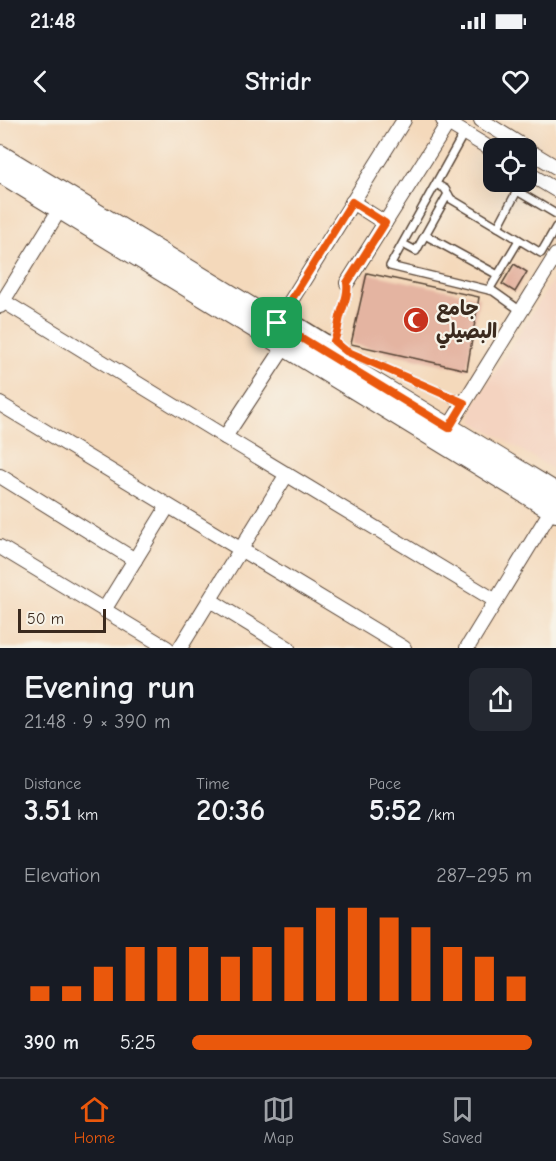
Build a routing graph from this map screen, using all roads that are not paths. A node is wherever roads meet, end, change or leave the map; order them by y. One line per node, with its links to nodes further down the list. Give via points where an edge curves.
1 (404, 120): 16 (street)
2 (445, 121): 5 (street); 19 (street)
3 (482, 121): 4 (street); 5 (lane)
4 (502, 126): 6 (street)
5 (469, 136): 7 (street); 13 (lane)
6 (515, 138)
7 (483, 144)
8 (0, 155): 31 (street)
9 (537, 156): 10 (street)
10 (556, 167)
11 (0, 172): 17 (street)
12 (537, 179): 14 (street)
13 (436, 183): 15 (lane); 24 (lane)
14 (556, 190)
15 (448, 194): 20 (lane); 22 (lane)
16 (352, 202): 19 (street); 31 (street)
17 (60, 209): 29 (street); 33 (street)
18 (556, 214): 20 (lane, via 517,191)
19 (385, 223): 27 (street)
20 (498, 227): 23 (lane)
21 (556, 227): 23 (lane, via 540,253)
22 (425, 235): 24 (lane, via 417,251); 26 (lane)
23 (519, 240): 26 (lane)
24 (403, 244): 28 (lane, via 390,266)
25 (556, 255): 30 (street)
26 (498, 275): 28 (lane)
27 (347, 283): 32 (lane)
28 (489, 290): 30 (lane)
29 (2, 303): 38 (street)
30 (521, 311): 35 (street)
31 (280, 317): 32 (lane); 34 (street)
32 (334, 341): 35 (lane, via 346,351)
33 (285, 346): 34 (street); 38 (street)
34 (373, 391): 37 (street); 41 (street)
35 (464, 403): 37 (street)
36 (0, 404): 42 (street)
37 (449, 428): 41 (street)
38 (225, 437): 39 (street)
39 (287, 474): 44 (street); 47 (street)
40 (0, 476): 45 (street)
41 (555, 505): 47 (street)
42 (168, 506): 44 (street); 45 (street)
43 (0, 547): 48 (street)
44 (241, 549): 46 (street); 52 (street)
45 (135, 560): 48 (street)
46 (210, 600): 50 (street); 51 (street)
47 (496, 601): 53 (street)
48 (104, 610): 49 (street)
49 (167, 648)
50 (180, 648)
51 (288, 648)
52 (404, 648)
53 (466, 648)

